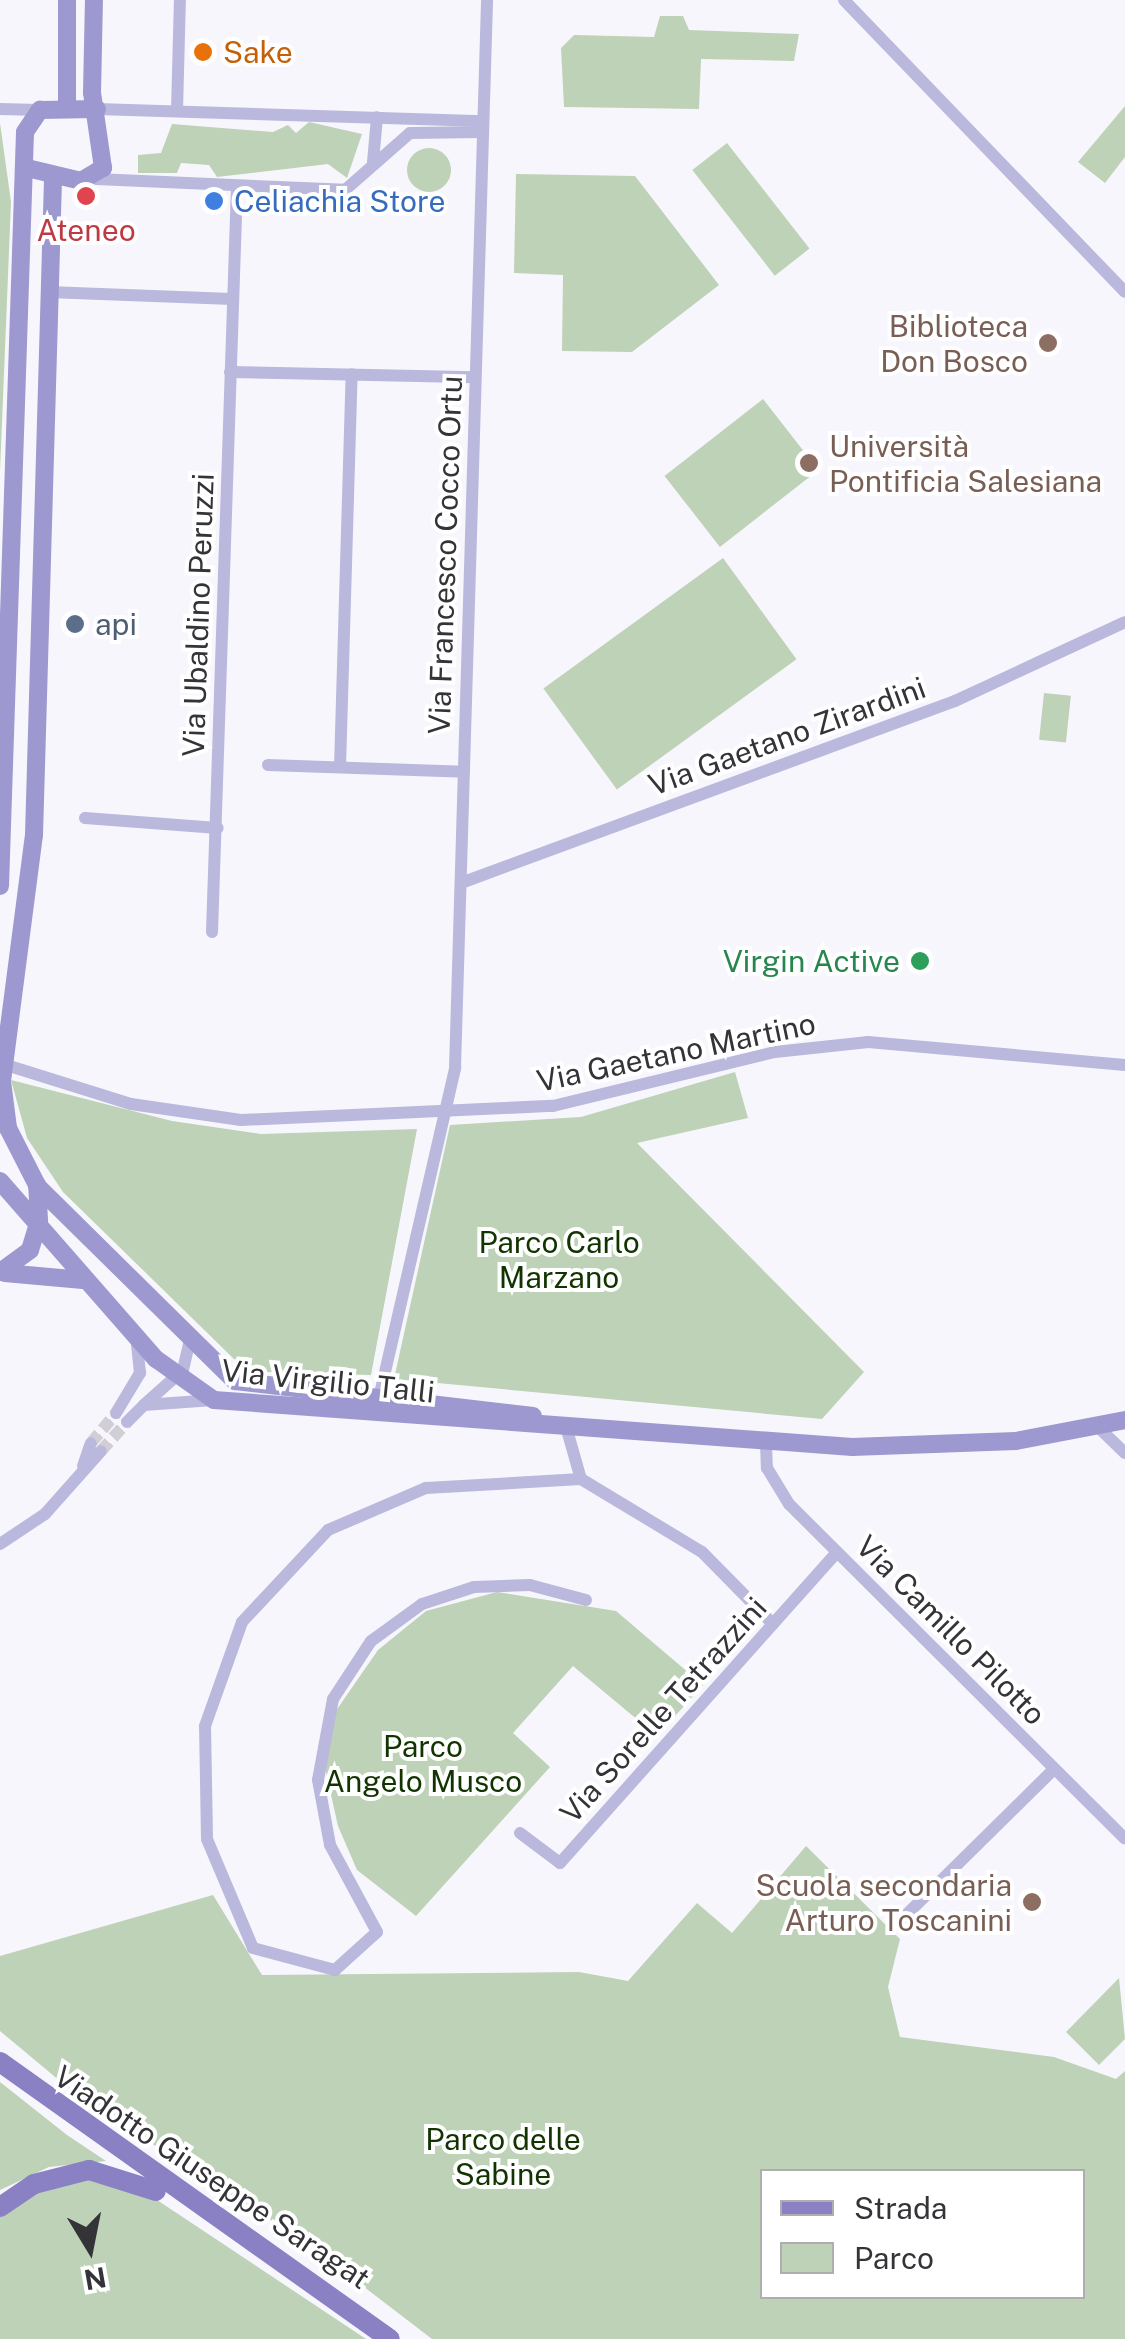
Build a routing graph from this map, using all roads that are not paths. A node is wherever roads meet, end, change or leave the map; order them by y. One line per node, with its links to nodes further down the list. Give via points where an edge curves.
1 (67, 0): 7 (street)
2 (94, 0): 8 (street)
3 (180, 0): 10 (street)
4 (487, 0): 12 (street, Via Francesco Cocco Ortu)
5 (844, 0): 19 (street)
6 (0, 108): 9 (street)
7 (68, 108): 8 (street); 9 (street)
8 (97, 109): 10 (street); 15 (street, via 106,153)
9 (40, 110): 14 (street, via 25,132)
10 (176, 110): 11 (street)
11 (377, 117): 12 (street); 13 (street)
12 (483, 126): 13 (street, via 410,132); 23 (street, Via Francesco Cocco Ortu)
13 (372, 164): 17 (street, via 346,190)
14 (27, 168): 16 (street); 28 (street)
15 (96, 179): 16 (street); 17 (street)
16 (54, 180): 18 (street)
17 (236, 187): 20 (street, Via Ubaldino Peruzzi)
18 (48, 292): 20 (street); 34 (street, via 34,835)
19 (1125, 292)
20 (232, 299): 21 (street, Via Ubaldino Peruzzi)
21 (230, 372): 22 (street); 30 (street, Via Ubaldino Peruzzi)
22 (352, 374): 23 (street); 26 (street)
23 (475, 376): 27 (street, Via Francesco Cocco Ortu)
24 (1125, 622): 31 (street, Via Gaetano Zirardini, via 955,701)
25 (268, 765): 26 (street)
26 (340, 767): 27 (street)
27 (464, 772): 31 (street, Via Francesco Cocco Ortu)
28 (4, 785): 32 (street)
29 (85, 818): 30 (street)
30 (218, 828): 33 (street, Via Ubaldino Peruzzi)
31 (461, 883): 36 (street, Via Francesco Cocco Ortu, via 456,1056)
32 (0, 886)
33 (212, 932)
34 (2, 1064): 36 (street, Via Gaetano Martino, via 132,1104 218,1118); 38 (street, via 6,1122)
35 (1125, 1065): 36 (street, Via Gaetano Martino, via 977,1044 843,1043 568,1104)
36 (444, 1110): 47 (street, Via Francesco Cocco Ortu)
37 (0, 1143): 38 (street)
38 (22, 1156): 40 (street)
39 (0, 1181): 41 (street, Via Virgilio Talli)
40 (37, 1186): 41 (street); 45 (street, Via Virgilio Talli)
41 (38, 1233): 42 (street, via 27,1254); 43 (street, Via Virgilio Talli)
42 (0, 1273): 43 (street)
43 (84, 1280): 44 (street, Via Virgilio Talli)
44 (132, 1330): 46 (street, Via Virgilio Talli); 49 (street, via 140,1373 122,1417)
45 (189, 1344): 46 (street); 47 (street, Via Virgilio Talli, via 244,1384)
46 (175, 1378): 48 (street, Via Virgilio Talli); 49 (street)
47 (379, 1398): 51 (street, Via Virgilio Talli)
48 (214, 1400): 49 (street); 51 (street, Via Virgilio Talli)
49 (144, 1405)
50 (1125, 1420): 52 (street, Via Virgilio Talli)
51 (564, 1422): 53 (street, Via Virgilio Talli); 56 (street)
52 (1097, 1426): 53 (street, Via Virgilio Talli, via 962,1445); 55 (street)
53 (766, 1442): 58 (street, Via Camillo Pilotto, via 778,1490)
54 (96, 1447): 57 (street, via 45,1514)
55 (1125, 1453)
56 (580, 1479): 59 (street, via 465,1481 393,1498 322,1535 248,1613 213,1692 200,1772 212,1858 254,1948 335,1970 376,1932 330,1845 318,1780 333,1698 371,1641 422,1604 474,1587 530,1586); 60 (street, via 702,1552)
57 (0, 1544)
58 (837, 1552): 60 (street, Via Sorelle Tetrazzini); 61 (street, Via Camillo Pilotto)
59 (586, 1600)
60 (773, 1624): 62 (street, Via Sorelle Tetrazzini, via 560,1864)
61 (1054, 1769): 63 (street, Via Camillo Pilotto); 64 (street)
62 (520, 1833)
63 (1125, 1839)
64 (903, 1918)
65 (0, 2062): 67 (main road, Viadotto Giuseppe Saragat)
66 (0, 2207): 67 (main road, via 46,2179 100,2171)
67 (226, 2221): 68 (main road, Viadotto Giuseppe Saragat)
68 (390, 2339)

